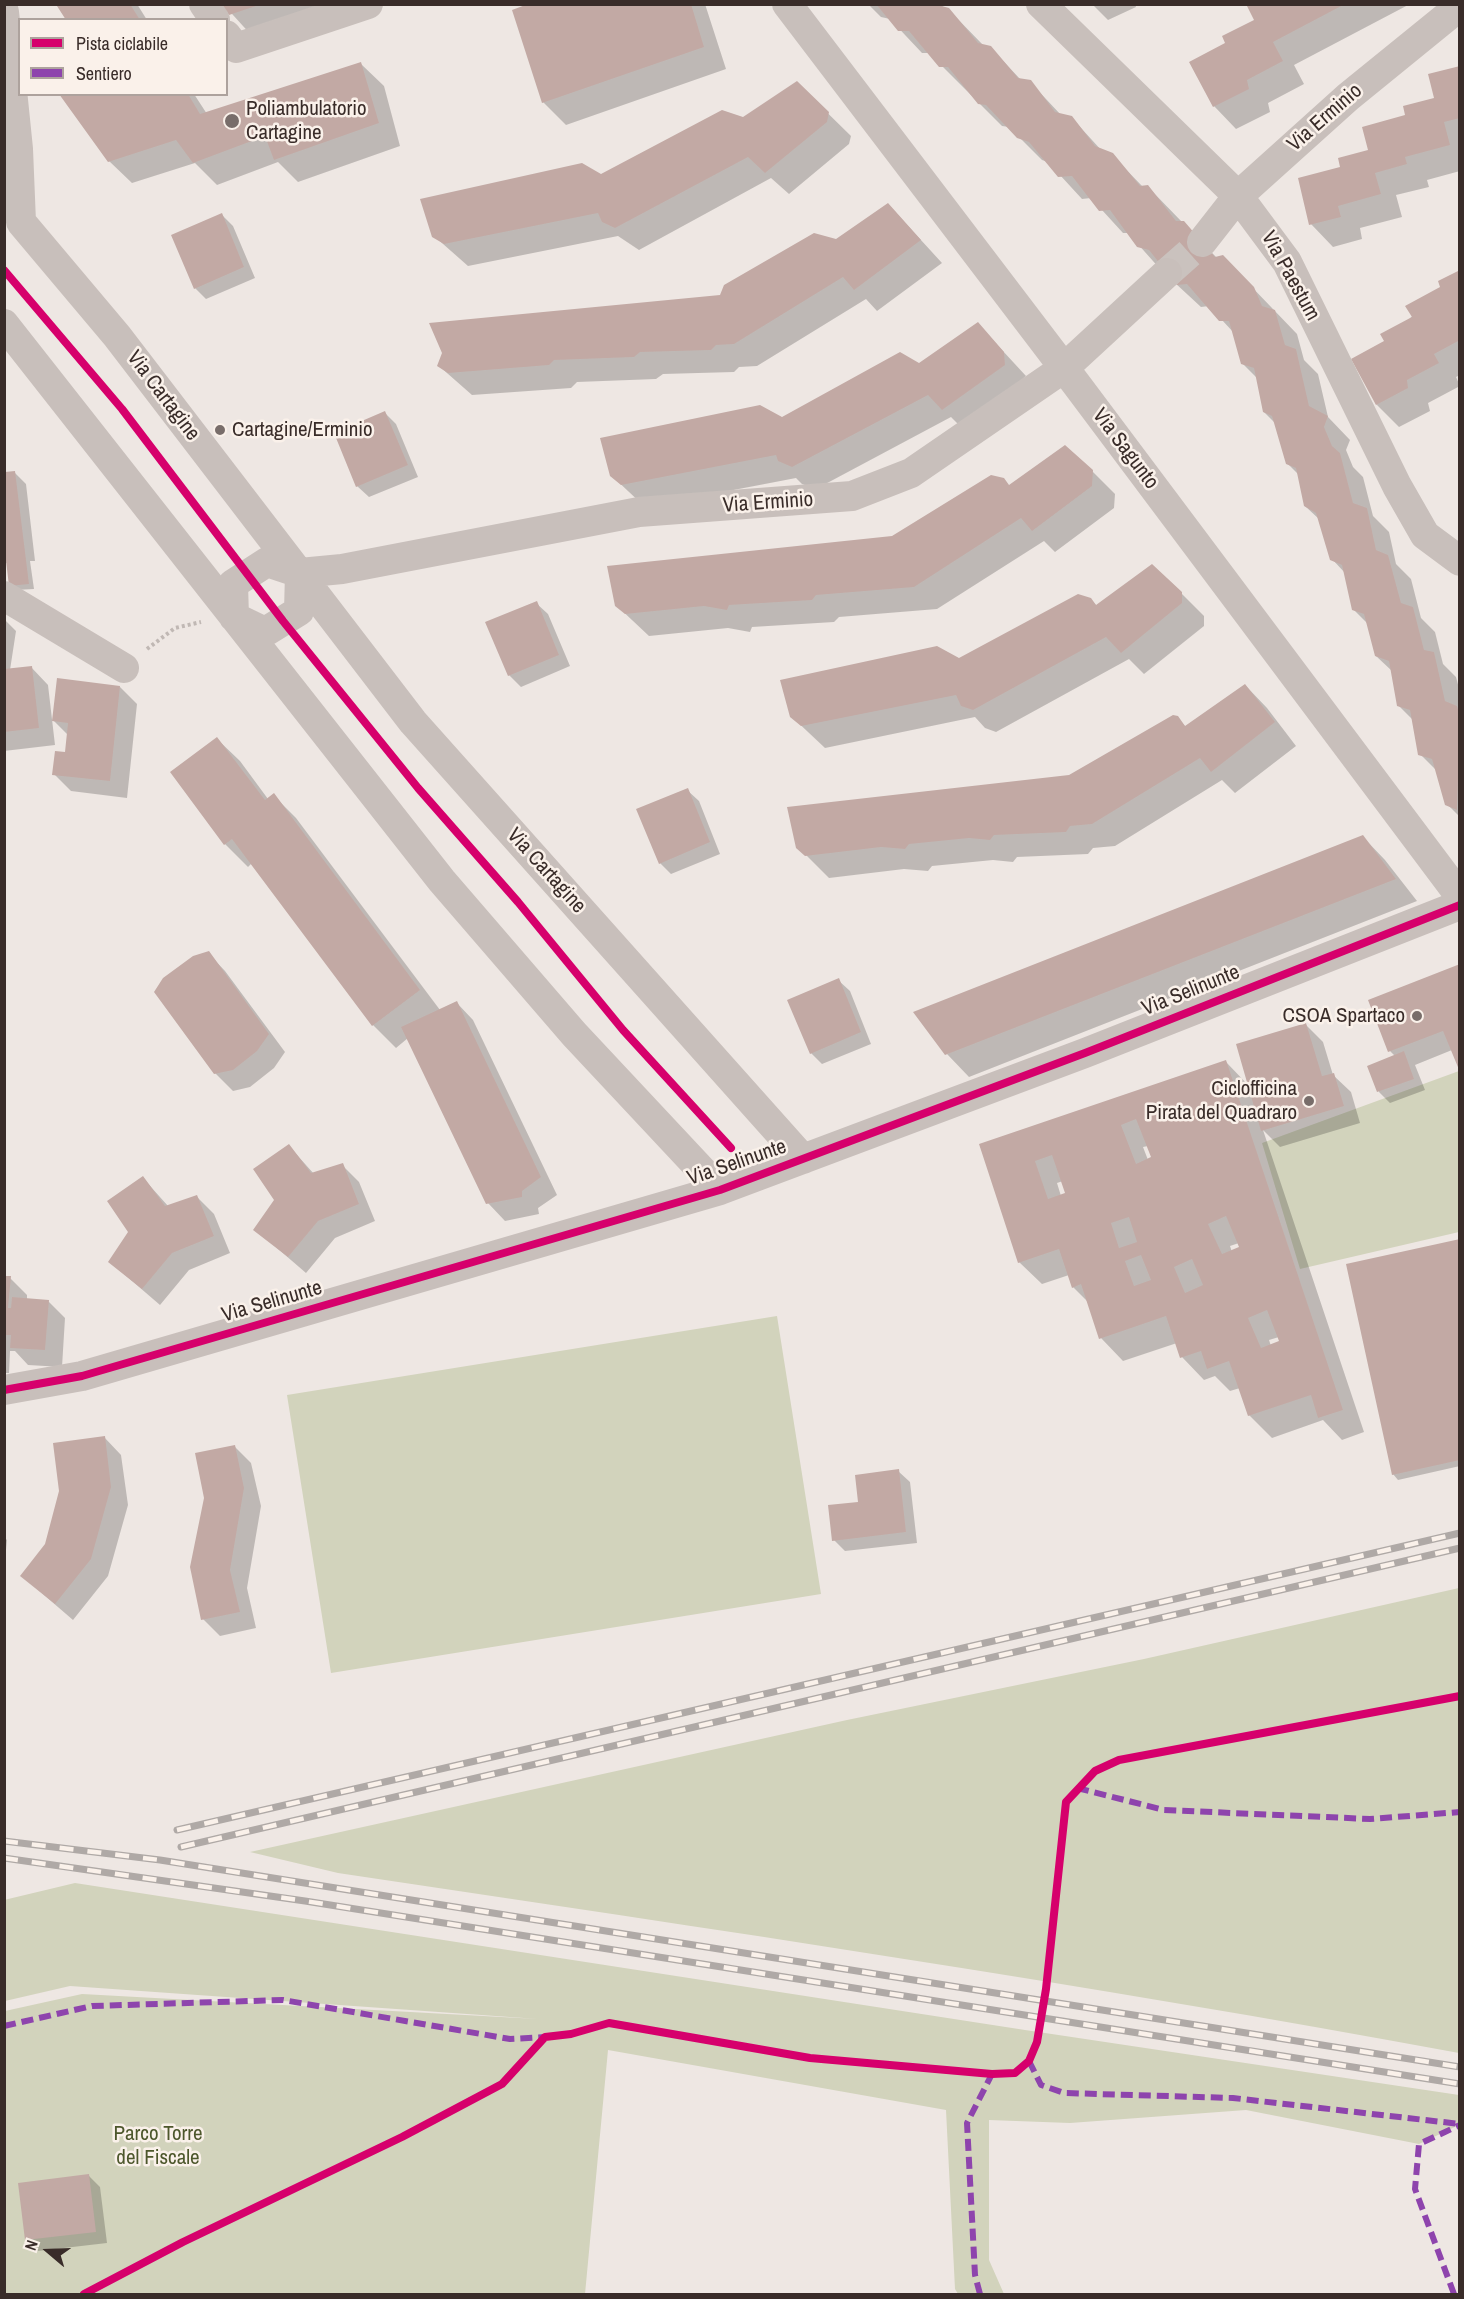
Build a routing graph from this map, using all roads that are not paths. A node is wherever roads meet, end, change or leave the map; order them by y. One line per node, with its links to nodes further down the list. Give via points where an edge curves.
1 (204, 4): 7 (street)
2 (368, 4): 8 (street, via 236,48)
3 (787, 4): 14 (street, Via Sagunto)
4 (1041, 4): 9 (street, Via Paestum)
5 (1460, 6): 9 (street, Via Erminio, via 1348,97)
6 (4, 12): 10 (street, Via Cartagine, via 18,149)
7 (214, 18)
8 (228, 38)
9 (1238, 196): 11 (street, Via Erminio); 15 (street, Via Paestum, via 1287,262 1425,536)
10 (13, 224): 16 (street, Via Cartagine, via 117,336)
11 (1202, 242)
12 (1167, 273): 14 (street, Via Erminio)
13 (4, 324): 18 (street)
14 (1064, 368): 16 (street, Via Erminio, via 911,473 852,496 639,512 342,569); 20 (street, Via Sagunto)
15 (1460, 561)
16 (300, 573): 18 (street, via 267,562 233,584); 18 (street, via 299,611 265,632); 22 (street, Via Cartagine, via 413,722)
17 (4, 596): 19 (street)
18 (234, 617): 23 (street, via 441,881 574,1034)
19 (124, 668)
20 (1460, 896)
21 (1460, 904): 22 (street, Via Selinunte)
22 (803, 1159): 23 (street, Via Selinunte)
23 (720, 1190): 24 (street, Via Selinunte, via 82,1376)
24 (4, 1390)

